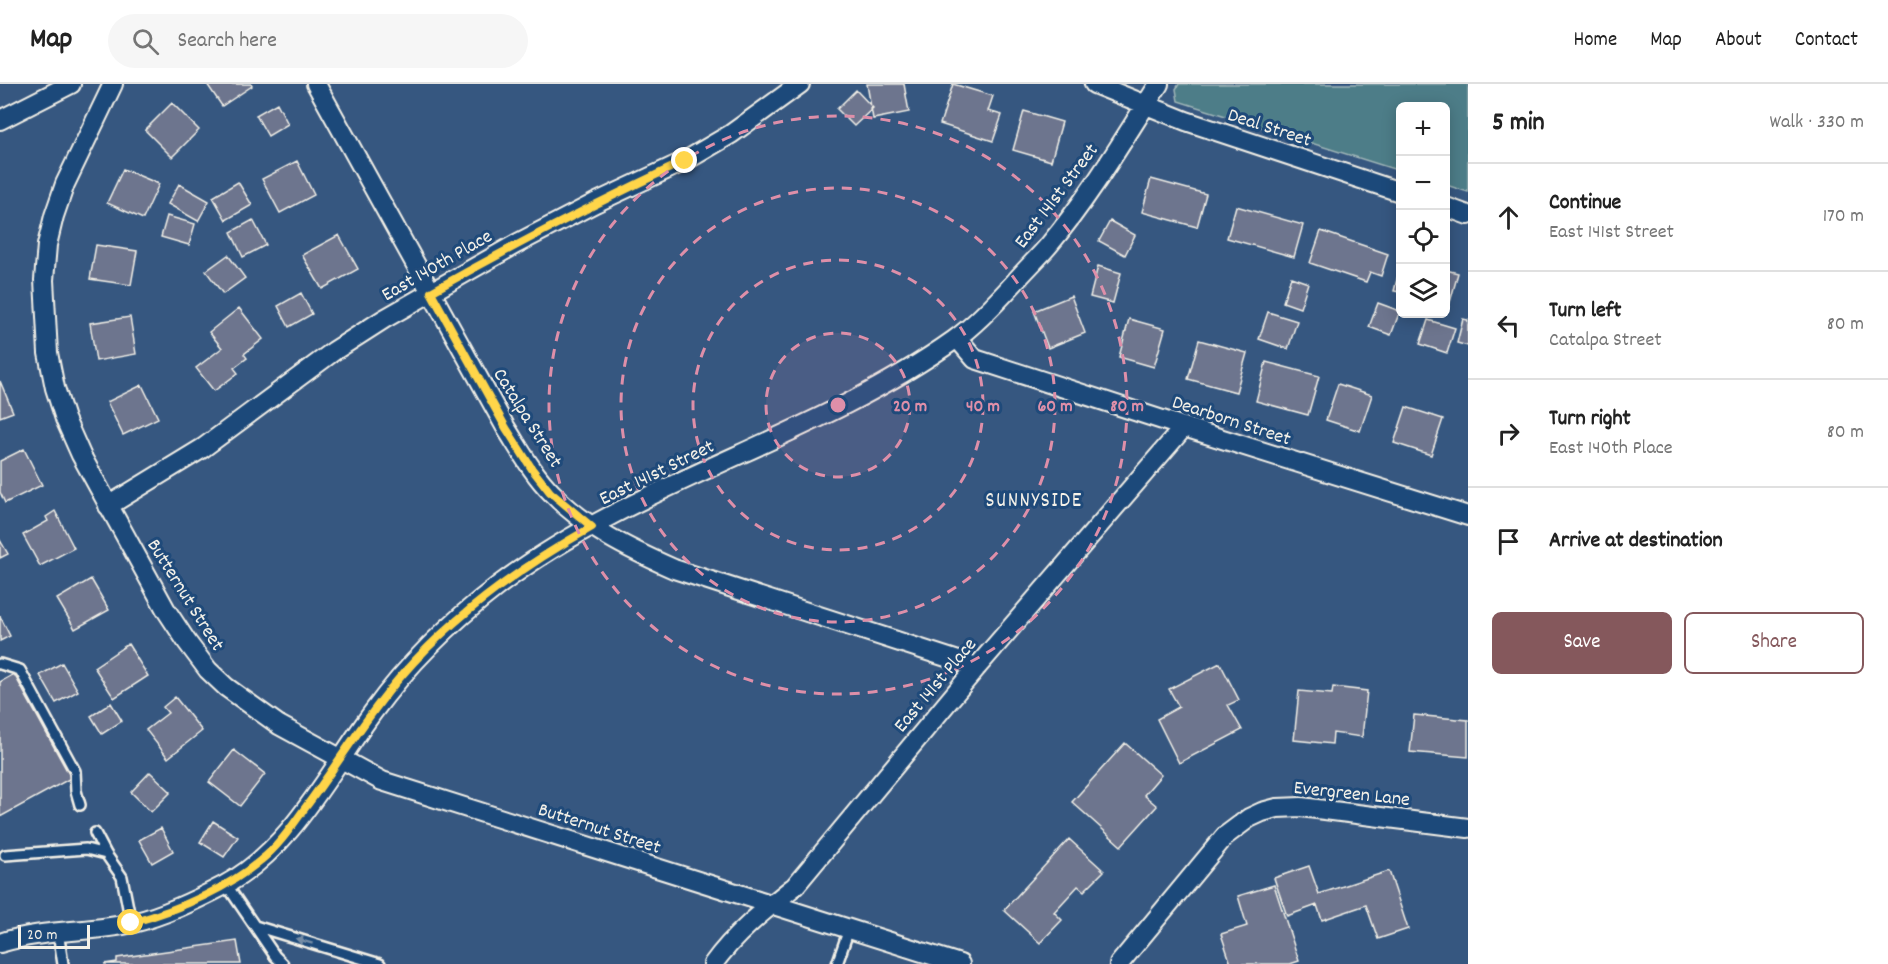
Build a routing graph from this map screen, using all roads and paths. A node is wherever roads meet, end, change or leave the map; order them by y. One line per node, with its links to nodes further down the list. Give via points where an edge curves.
1 (71, 84): 8 (street)
2 (113, 84): 15 (street, Butternut Street, via 65,184 47,245 44,280 48,353 55,387 81,455)
3 (316, 84): 12 (street, Catalpa Street)
4 (800, 84): 12 (street, East 140th Place, via 731,134 685,161 536,234)
5 (1094, 84): 7 (street, Deal Street)
6 (1159, 84): 7 (street, East 141st Street)
7 (1146, 105): 9 (street, Deal Street); 13 (street, East 141st Street, via 1050,243)
8 (0, 120)
9 (1396, 190)
10 (1450, 208): 11 (street)
11 (1468, 215)
12 (431, 292): 15 (street, East 140th Place, via 334,351 172,468); 17 (street, Catalpa Street, via 532,469 550,492)
13 (957, 338): 14 (street, Dearborn Street, via 975,359); 17 (street, East 141st Street, via 832,411)
14 (1184, 427): 16 (street, Dearborn Street); 19 (street, East 141st Place)
15 (108, 506): 20 (street, Butternut Street, via 166,610 208,670 240,698)
16 (1468, 516)
17 (592, 527): 19 (street, Catalpa Street, via 674,569); 20 (street, East 141st Street, via 499,585 435,640 402,675)
18 (0, 664): 21 (lane, via 20,670 75,771)
19 (977, 667): 27 (street, East 141st Place, via 795,886)
20 (341, 759): 26 (street, East 141st Street, via 263,859); 27 (street, Butternut Street, via 382,781)
21 (80, 805)
22 (1468, 828): 39 (street, Evergreen Lane, via 1301,807 1262,812 1225,836)
23 (95, 832): 24 (lane)
24 (106, 854): 25 (lane, via 86,849); 28 (lane, via 122,876)
25 (5, 855)
26 (226, 884): 28 (street, East 141st Street, via 170,912); 29 (lane)
27 (770, 905): 30 (street, Butternut Street); 36 (street, East 141st Place)
28 (131, 923): 31 (street, East 141st Street)
29 (255, 926): 34 (lane); 35 (lane, one-way to 29)
30 (849, 929): 37 (lane); 38 (street, Butternut Street)
31 (58, 932): 32 (street, East 141st Street); 33 (lane)
32 (0, 943)
33 (63, 964)
34 (283, 964)
35 (380, 964)
36 (713, 964)
37 (837, 964)
38 (960, 964)
39 (1119, 964)

